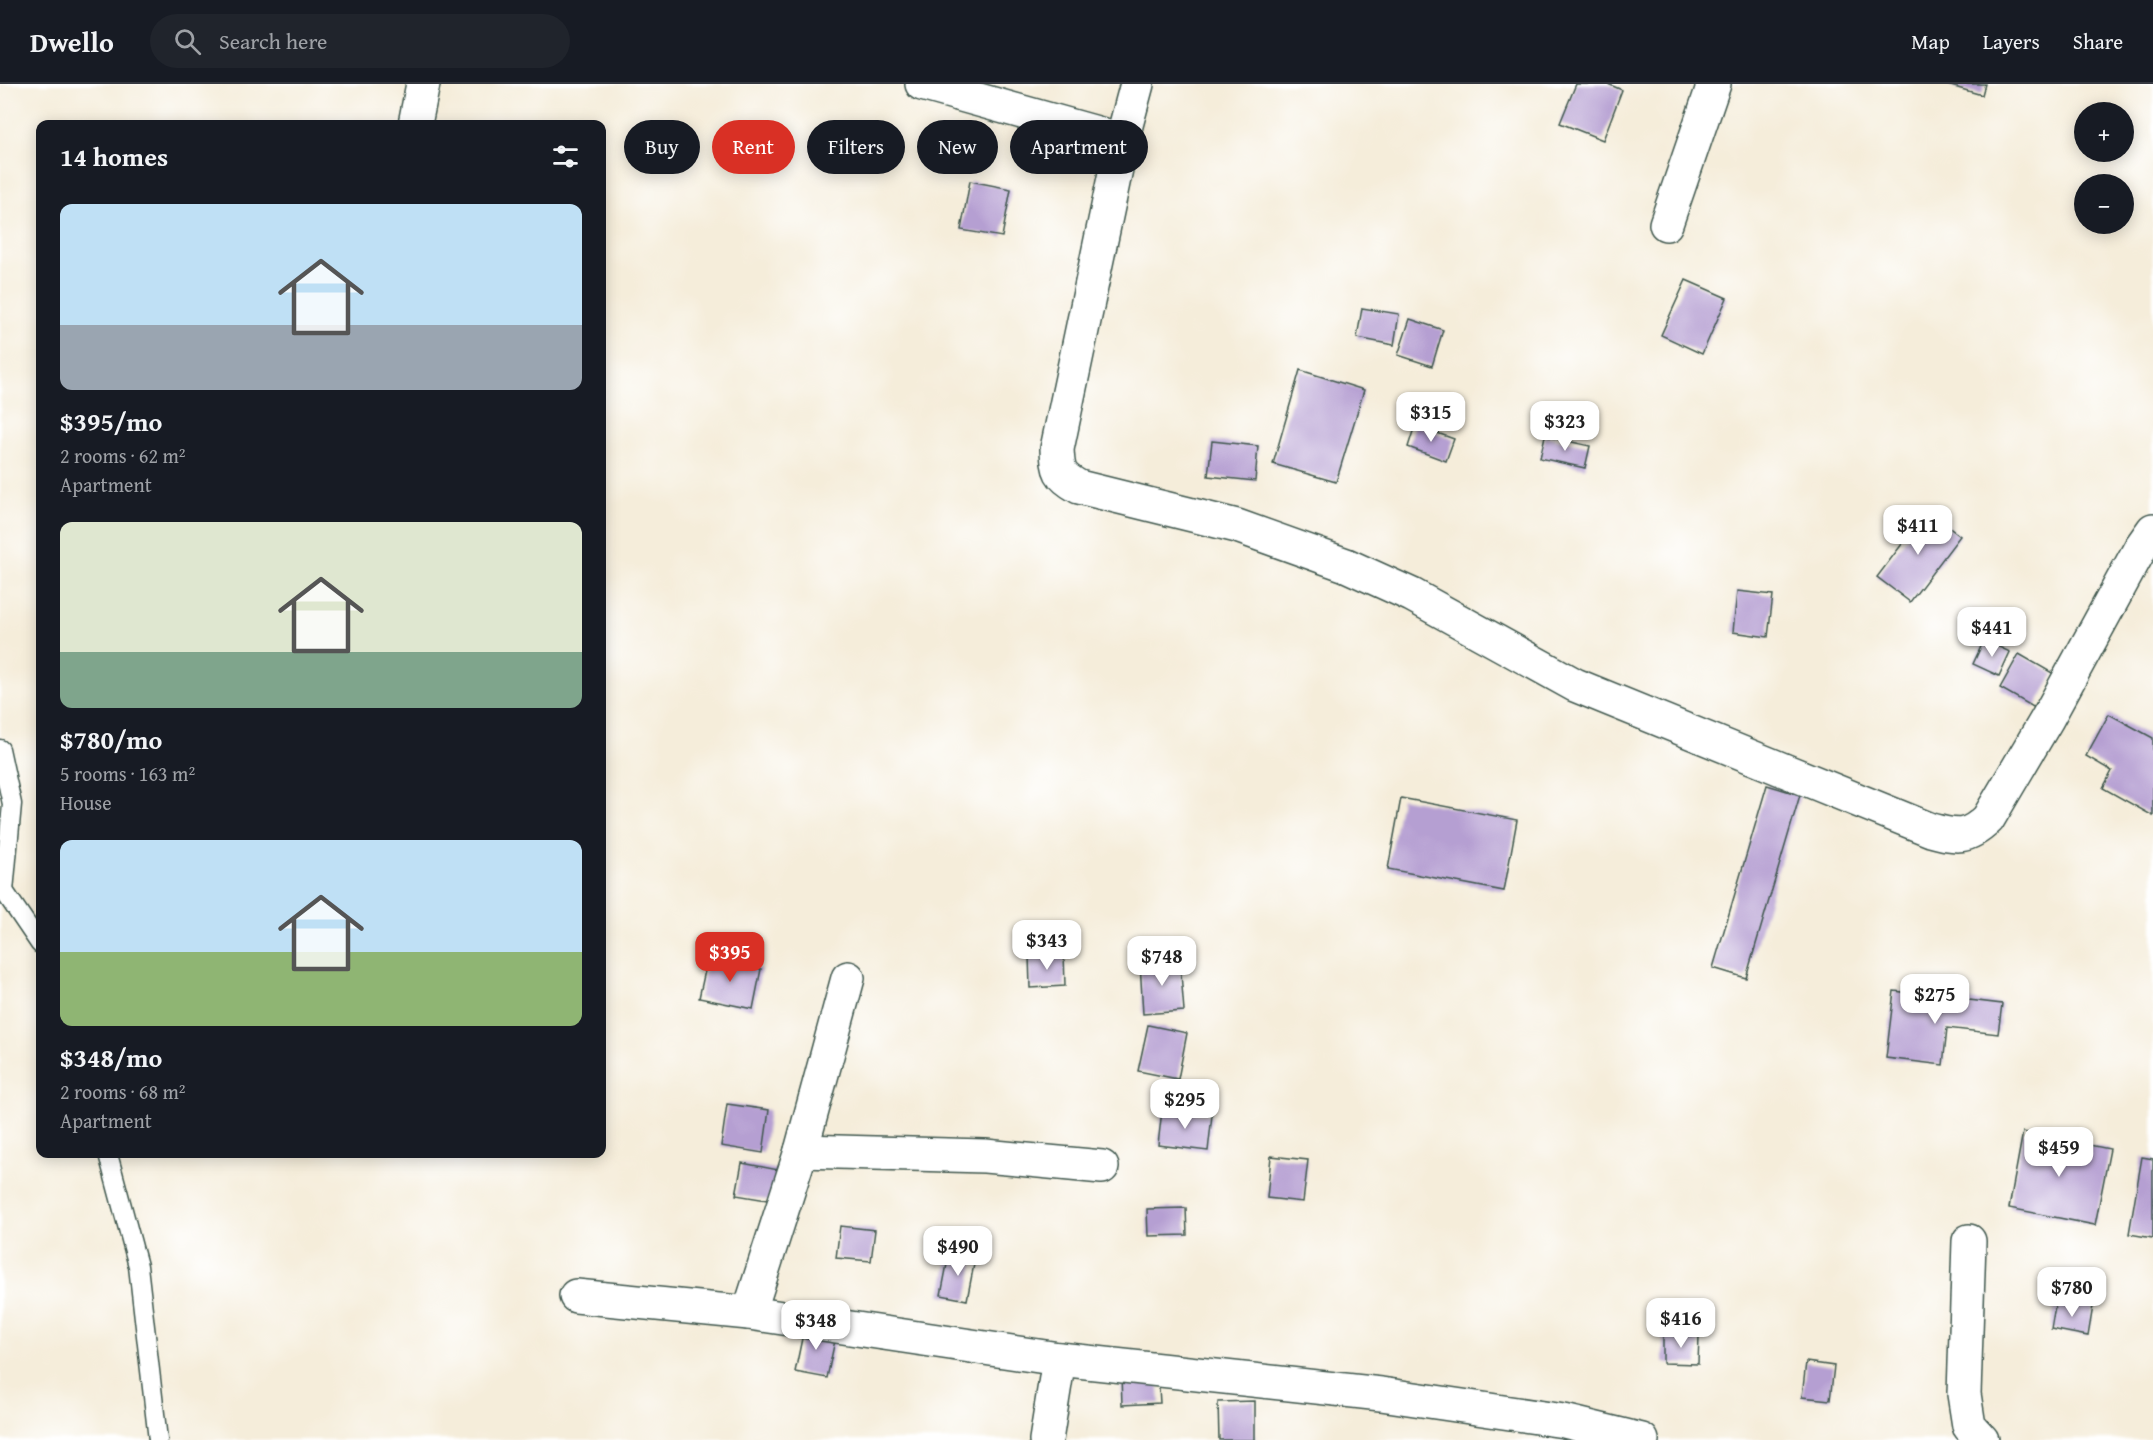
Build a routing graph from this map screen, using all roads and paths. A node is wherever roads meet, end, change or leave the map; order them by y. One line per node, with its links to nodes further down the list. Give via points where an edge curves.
1 (423, 84): 5 (street)
2 (922, 84): 6 (street)
3 (1137, 84): 7 (street)
4 (1714, 84): 9 (street)
5 (416, 120)
6 (1051, 120)
7 (1127, 120)
8 (1115, 174): 10 (street, via 1059,433 1058,468 1065,479 1078,488 1237,526 1346,565 1412,594 1575,685 1931,830 1954,836 1974,833 1988,819)
9 (1666, 224)
10 (2153, 530)
11 (0, 749): 12 (lane, via 12,804)
12 (2, 890): 13 (lane)
13 (36, 938)
14 (848, 978): 15 (street)
15 (801, 1151): 17 (street, via 985,1156); 20 (street)
16 (109, 1158): 22 (lane, via 138,1266)
17 (1102, 1167)
18 (1969, 1241): 25 (street, via 1964,1394 1969,1426)
19 (576, 1296): 20 (street)
20 (749, 1313): 21 (street)
21 (1059, 1359): 23 (street); 24 (street, via 1381,1394 1564,1421)
22 (158, 1440)
23 (1046, 1440)
24 (1642, 1440)
25 (1982, 1440)

